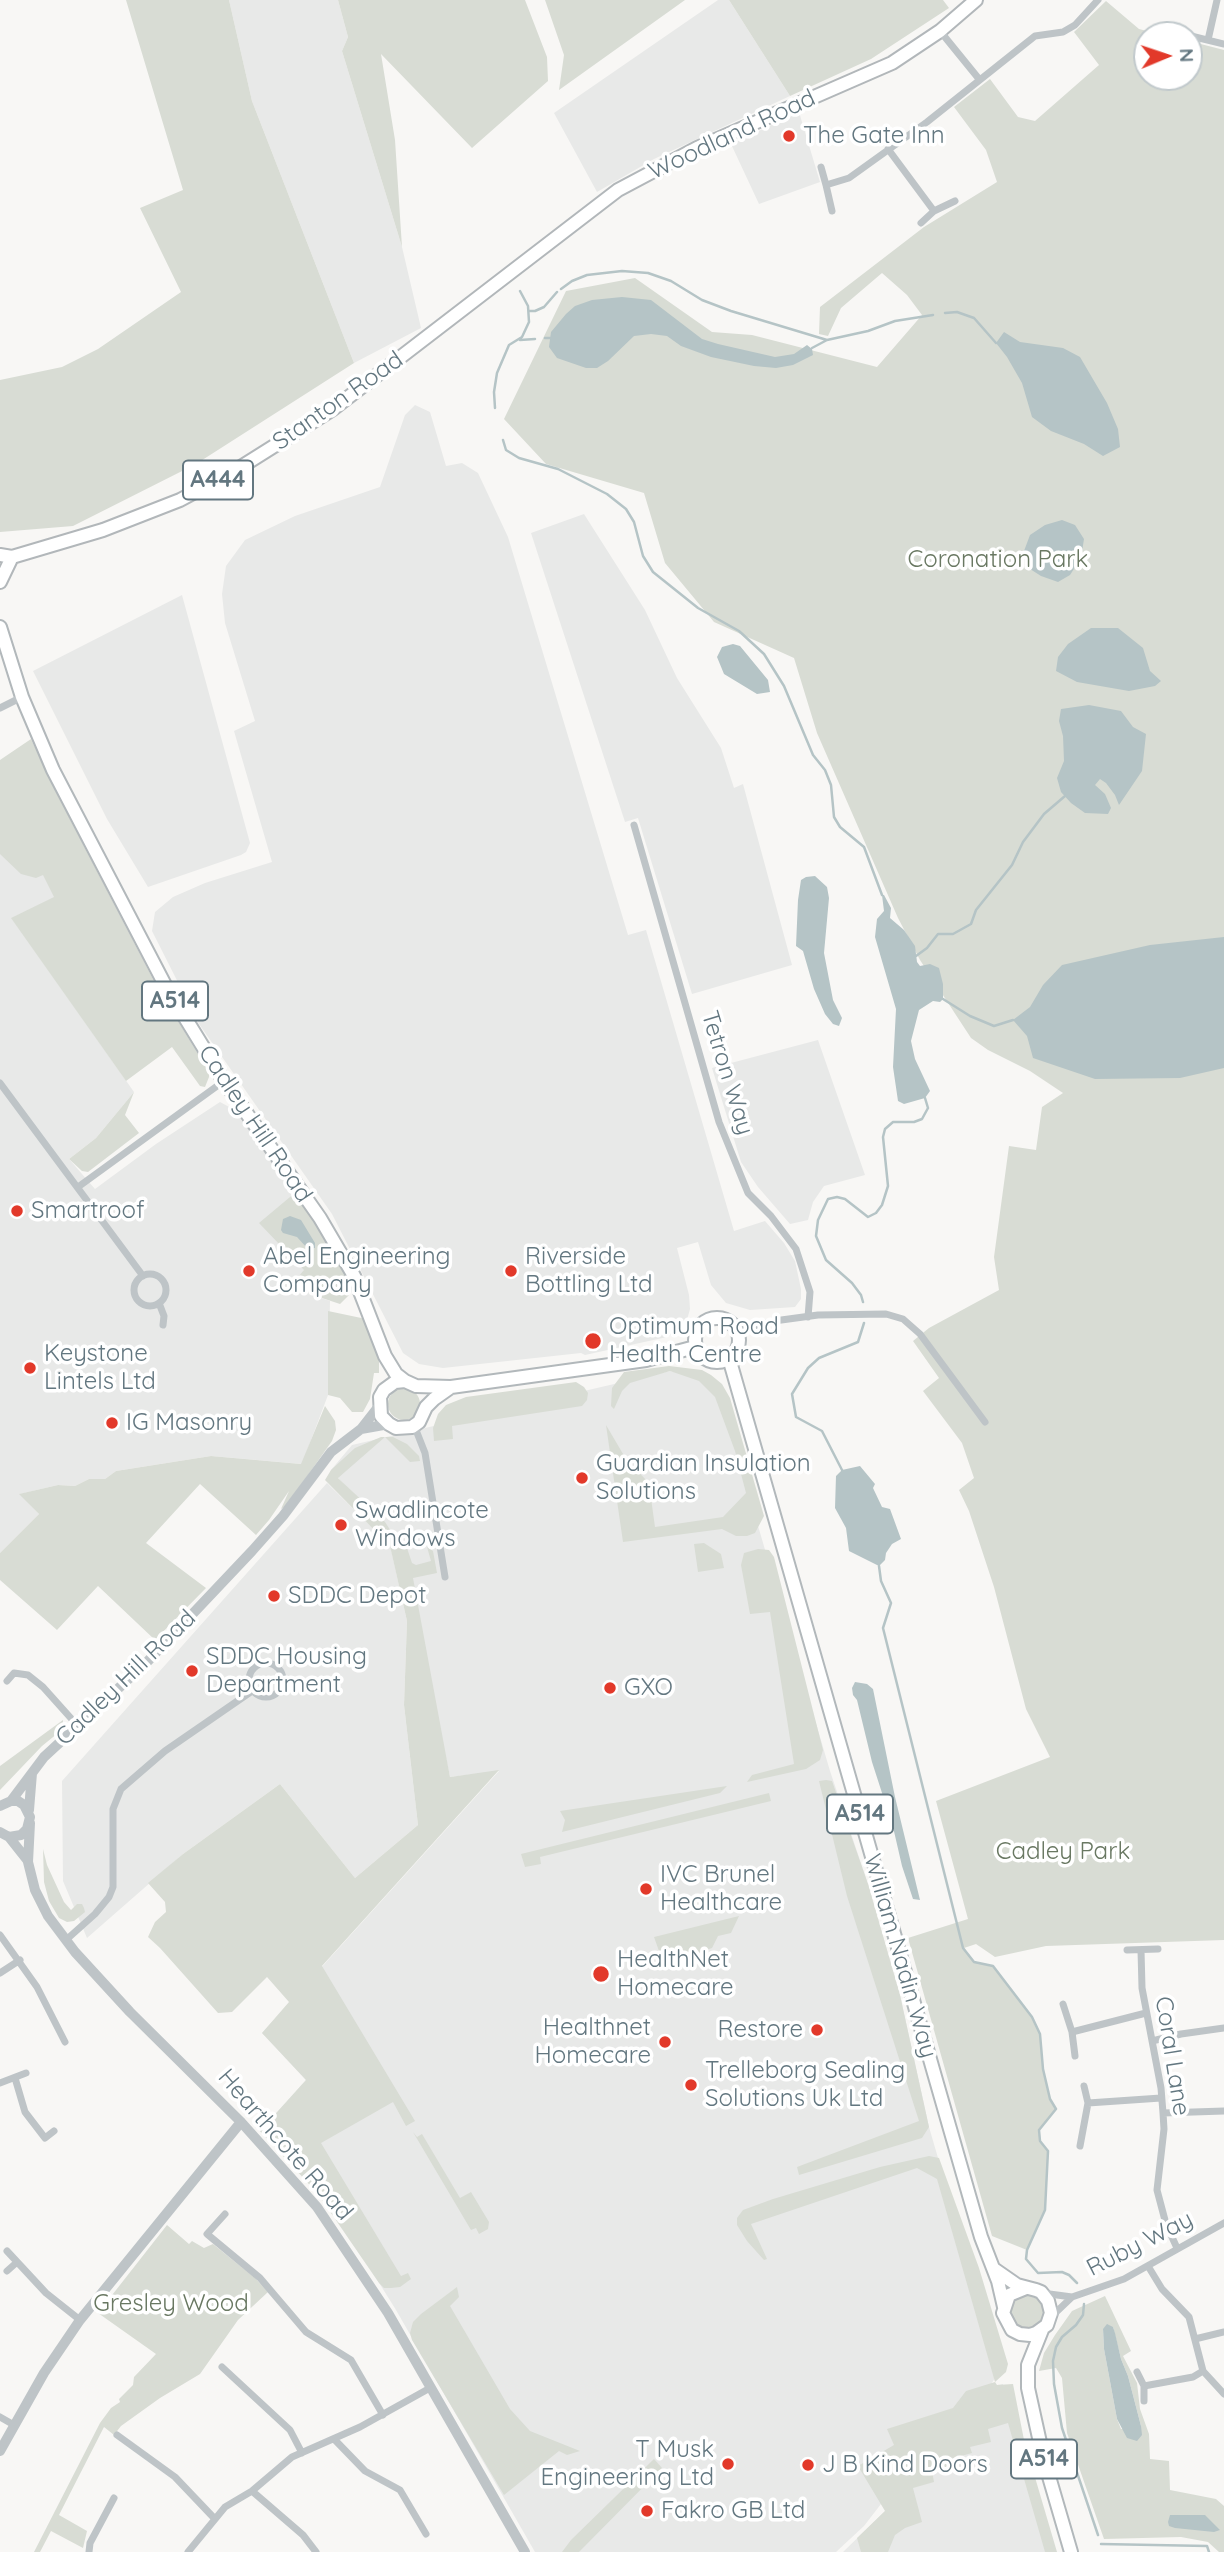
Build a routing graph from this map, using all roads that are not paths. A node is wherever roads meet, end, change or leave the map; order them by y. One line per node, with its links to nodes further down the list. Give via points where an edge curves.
1 (976, 0): 4 (main road, Woodland Road / A444)
2 (1098, 0): 8 (street, via 1068,30 1035,36)
3 (1217, 0): 6 (street)
4 (940, 31): 8 (street); 16 (main road, Woodland Road / A444, via 892,63 653,170 618,190)
5 (1203, 39): 6 (street)
6 (1208, 40): 7 (street)
7 (1224, 44)
8 (979, 79): 9 (street)
9 (888, 149): 11 (street, via 849,178); 14 (street)
10 (821, 167): 11 (street)
11 (826, 184): 13 (street)
12 (955, 201): 14 (street)
13 (832, 211)
14 (934, 211): 15 (street)
15 (921, 223)
16 (496, 284): 17 (main road, Stanton Road / A444, via 333,409 236,470 180,500 103,530)
17 (6, 556): 18 (main road, A444)
18 (0, 574)
19 (0, 627): 20 (main road, Cadley Hill Road / A514)
20 (22, 697): 21 (street); 23 (main road, Cadley Hill Road / A514, via 52,770 127,913)
21 (0, 708)
22 (634, 825): 28 (street, Tetron Way, via 719,1122 748,1193 796,1249 810,1292)
23 (224, 1081): 25 (street); 32 (main road, Cadley Hill Road / A514, via 320,1218 365,1300)
24 (0, 1083): 25 (street)
25 (78, 1187): 26 (street)
26 (143, 1276): 27 (street, via 155,1275 165,1284); 27 (street, via 134,1287 136,1298 146,1306)
27 (159, 1304): 29 (street)
28 (808, 1317): 30 (street); 39 (street, via 886,1314 903,1319 920,1334)
29 (163, 1325)
30 (737, 1331): 31 (main road, via 727,1320 707,1320 697,1330); 33 (main road, via 738,1346)
31 (695, 1347): 33 (main road, via 709,1362); 35 (main road, via 646,1360)
32 (385, 1356): 34 (main road, Cadley Hill Road / A514, via 396,1374); 36 (main road, Cadley Hill Road / A514)
33 (729, 1358): 84 (main road, William Nadin Way / A514, via 981,2237)
34 (411, 1383): 35 (main road); 36 (main road); 38 (main road, A514, via 424,1395)
35 (451, 1387): 38 (main road)
36 (384, 1390): 37 (main road, A514)
37 (379, 1406): 40 (main road); 42 (street, Cadley Hill Road)
38 (426, 1408): 41 (main road)
39 (985, 1422)
40 (389, 1424): 41 (main road, via 404,1429); 42 (street, Cadley Hill Road)
41 (414, 1425): 43 (street, via 425,1453)
42 (361, 1429): 46 (street, Cadley Hill Road, via 331,1452 283,1516 165,1643)
43 (445, 1577)
44 (7, 1681): 46 (street, via 18,1672 29,1675)
45 (253, 1690): 45 (street, via 249,1680 257,1665 268,1663 278,1669 283,1681 274,1695 262,1696); 54 (street, via 165,1751 121,1789 113,1809 113,1887 95,1914)
46 (76, 1725): 47 (street, Cadley Hill Road)
47 (32, 1773): 48 (street, Cadley Hill Road); 49 (street)
48 (3, 1804): 49 (street, via 18,1801)
49 (29, 1811): 50 (street, Hearthcote Road)
50 (30, 1823): 51 (street, via 21,1835); 52 (street, Hearthcote Road)
51 (4, 1834): 52 (street, Hearthcote Road)
52 (29, 1862): 54 (street, Hearthcote Road, via 41,1904)
53 (0, 1935): 58 (street)
54 (66, 1940): 75 (street, Hearthcote Road, via 130,2012)
55 (1158, 1949): 57 (street)
56 (1127, 1950): 57 (street)
57 (1141, 1950): 61 (street, Coral Lane)
58 (20, 1960): 59 (street); 65 (street)
59 (0, 1973)
60 (1063, 2004): 63 (street)
61 (1146, 2013): 63 (street); 64 (street, Coral Lane)
62 (1224, 2028): 64 (street)
63 (1072, 2032): 66 (street)
64 (1153, 2040): 71 (street, Coral Lane)
65 (65, 2042)
66 (1075, 2056)
67 (26, 2073): 68 (street)
68 (15, 2078): 69 (street); 76 (street, via 25,2112 45,2138)
69 (0, 2083)
70 (1084, 2086): 72 (street)
71 (1161, 2098): 72 (street); 74 (street, Coral Lane)
72 (1088, 2103): 77 (street)
73 (1224, 2111): 74 (street)
74 (1163, 2113): 80 (street, Coral Lane, via 1157,2190)
75 (241, 2122): 90 (street); 100 (street, Hearthcote Road, via 336,2233)
76 (54, 2131)
77 (1080, 2146)
78 (225, 2214): 103 (street, via 207,2234 260,2278 306,2332 351,2360)
79 (1224, 2223): 80 (street, Ruby Way)
80 (1177, 2248): 83 (street, Ruby Way)
81 (7, 2251): 82 (street)
82 (16, 2263): 85 (street); 90 (street)
83 (1148, 2266): 88 (street, Ruby Way); 94 (street, via 1189,2317)
84 (994, 2269): 86 (main road); 89 (main road, William Nadin Way / A514)
85 (8, 2271)
86 (1026, 2288): 87 (main road); 89 (main road, via 1009,2295)
87 (1041, 2292): 88 (street, Ruby Way); 91 (main road, via 1050,2307)
88 (1072, 2297): 91 (street, Ruby Way)
89 (1003, 2307): 92 (main road, A514, via 1004,2320)
90 (80, 2320): 105 (street)
91 (1046, 2324): 92 (main road, via 1030,2335); 95 (main road, A514)
92 (1015, 2332): 95 (main road, A514)
93 (1224, 2332): 94 (street)
94 (1195, 2339): 97 (street)
95 (1028, 2365): 118 (main road, A514, via 1032,2409)
96 (222, 2367): 109 (street, via 289,2430)
97 (1203, 2371): 99 (street); 101 (street)
98 (1137, 2372): 99 (street)
99 (1144, 2386): 102 (street)
100 (430, 2388): 103 (street); 117 (street, Hearthcote Road)
101 (1224, 2393)
102 (1144, 2401)
103 (383, 2415): 107 (street)
104 (0, 2417): 105 (street)
105 (14, 2425): 108 (street)
106 (117, 2435): 112 (street, via 175,2477)
107 (334, 2439): 109 (street); 113 (street, via 365,2471 400,2490)
108 (0, 2451)
109 (302, 2453): 110 (street)
110 (252, 2491): 112 (street); 116 (street)
111 (114, 2498): 114 (street)
112 (214, 2518): 115 (street)
113 (426, 2534)
114 (89, 2552)
115 (188, 2552)
116 (316, 2552)
117 (525, 2552)
118 (1071, 2552)

